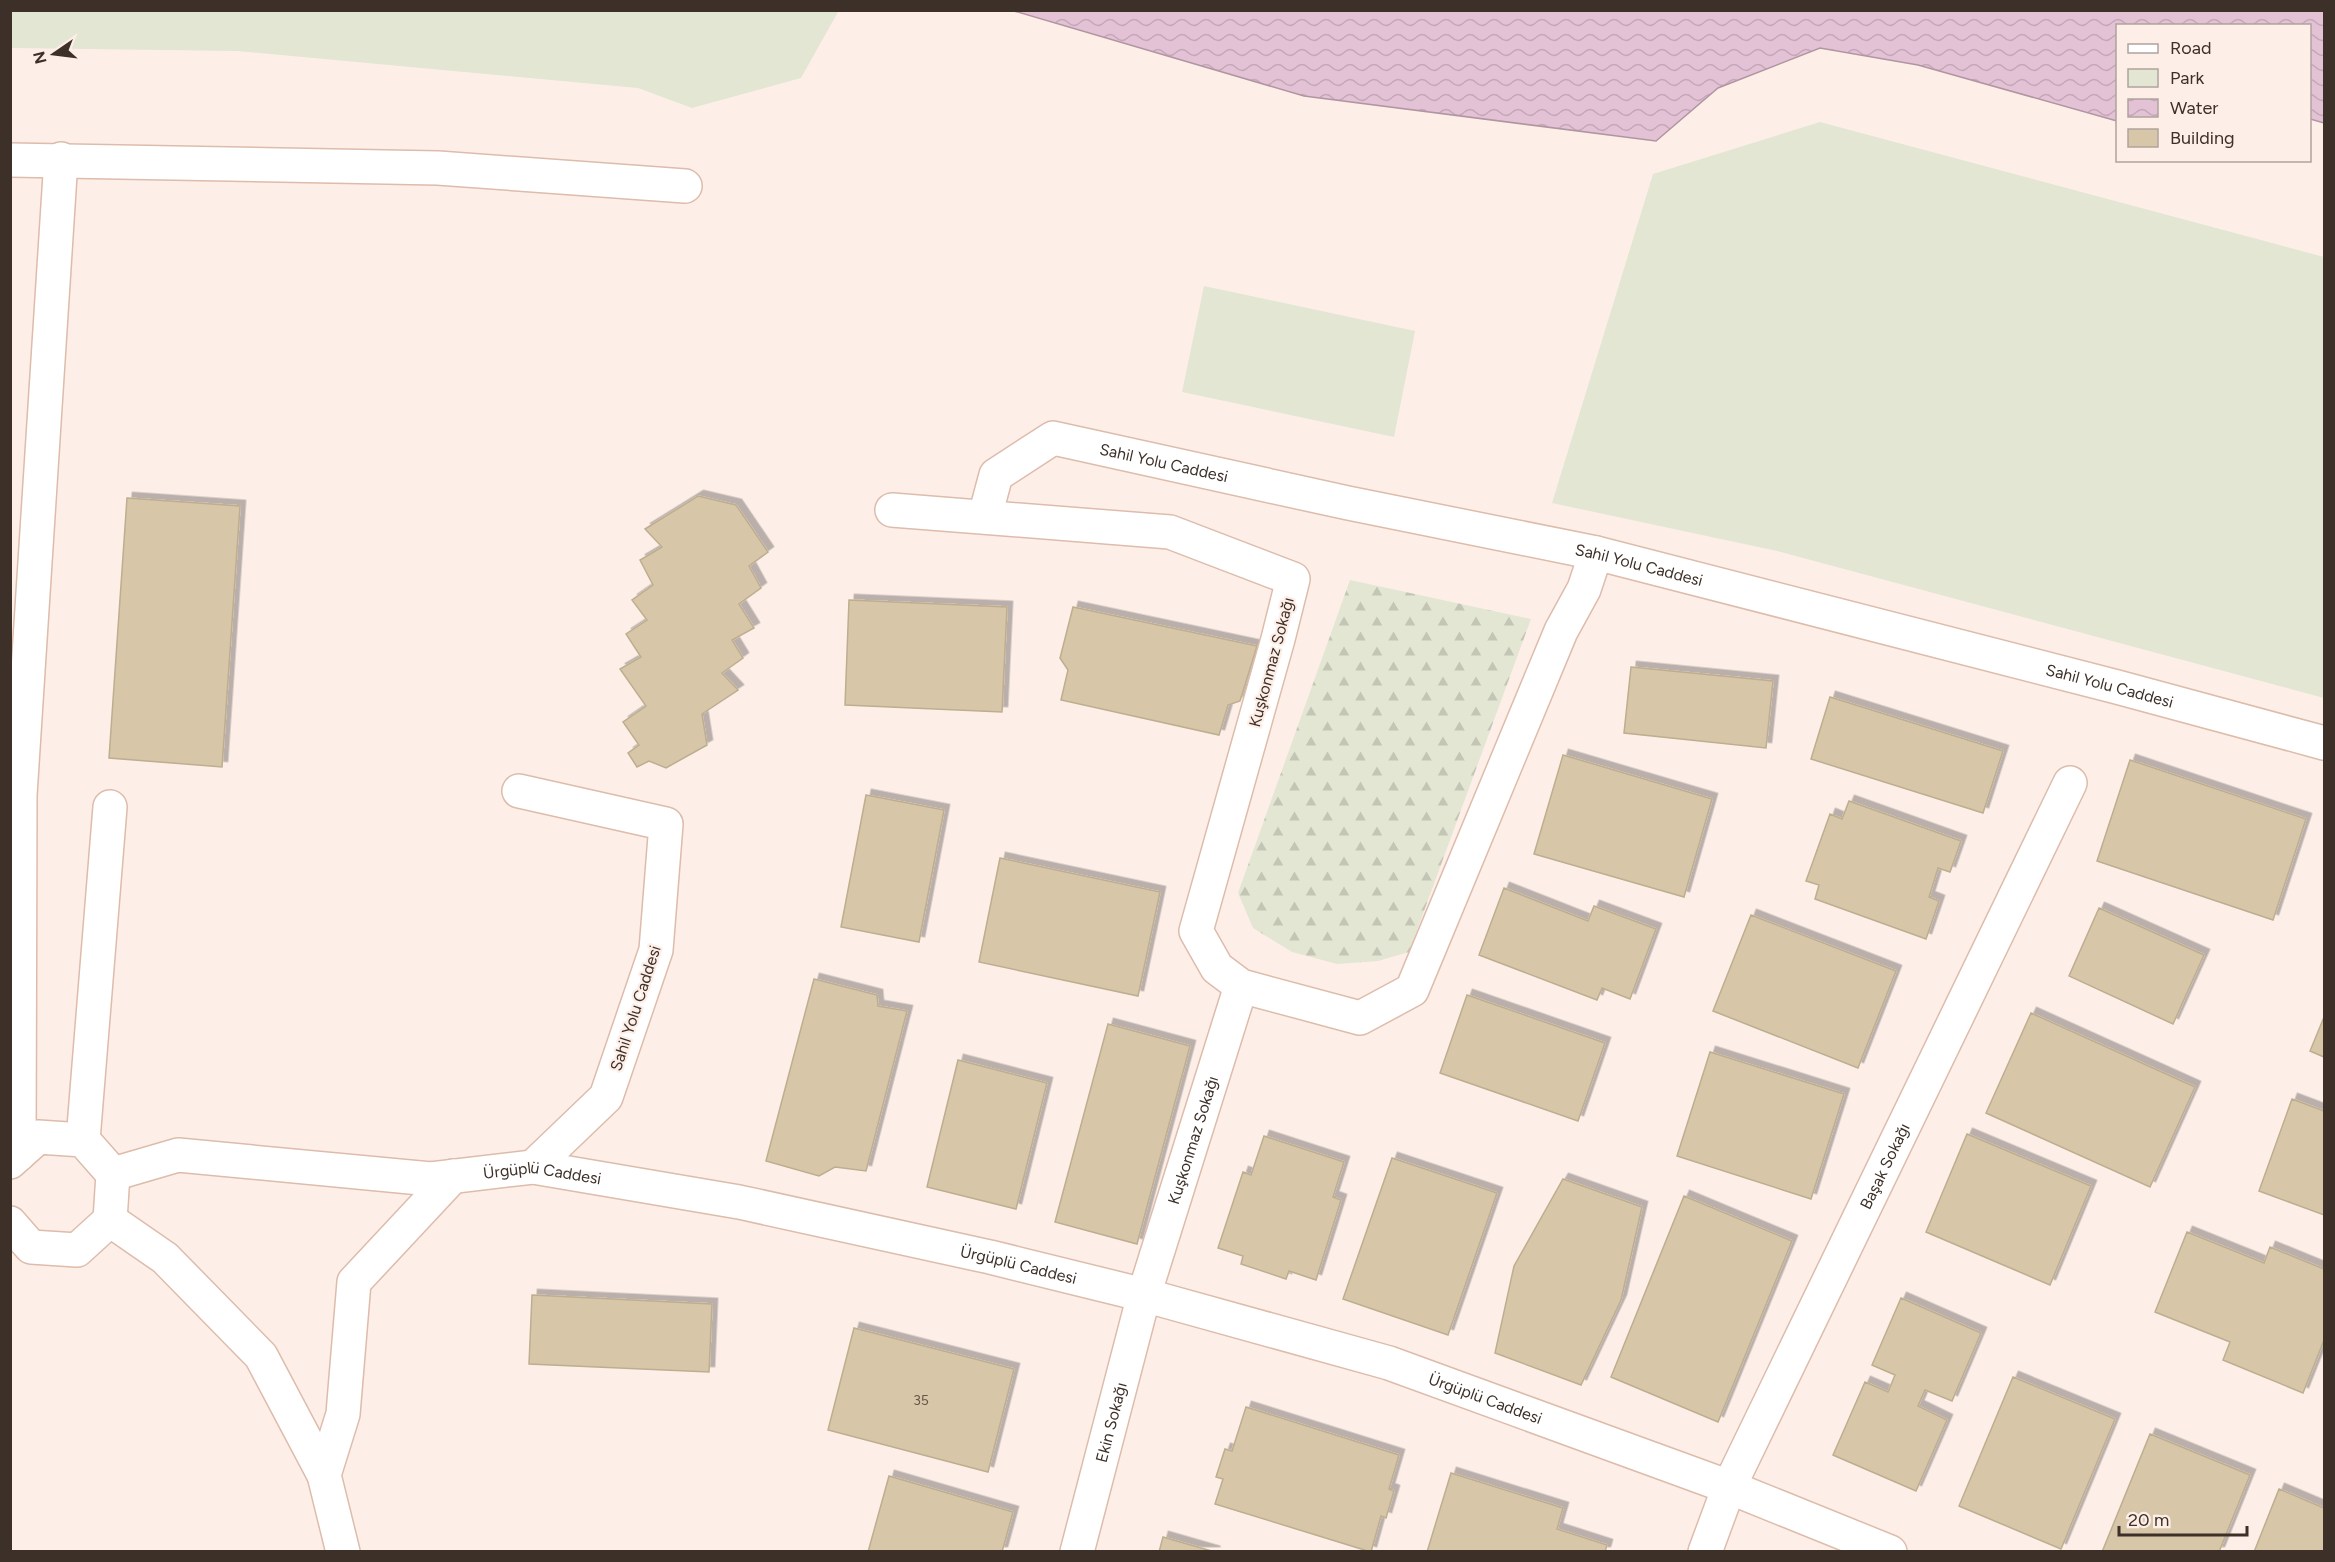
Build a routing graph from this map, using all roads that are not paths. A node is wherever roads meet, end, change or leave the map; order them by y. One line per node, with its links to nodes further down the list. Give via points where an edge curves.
1 (61, 159): 2 (street); 3 (street, via 438,168); 13 (street, via 21,795)
2 (10, 160)
3 (685, 186)
4 (892, 510): 5 (street, Kuşkonmaz Sokağı)
5 (985, 516): 6 (street, Sahil Yolu Caddesi, via 996,475 1053,438); 11 (street, Kuşkonmaz Sokağı, via 1170,532 1293,579 1196,931 1217,968)
6 (1596, 553): 7 (street, Sahil Yolu Caddesi); 11 (street, Kuşkonmaz Sokağı, via 1584,590 1561,631 1412,990 1360,1018)
7 (2325, 743)
8 (2070, 783): 21 (street, Başak Sokağı)
9 (519, 791): 14 (street, Sahil Yolu Caddesi, via 666,824 656,950 606,1097)
10 (110, 807): 12 (street)
11 (1241, 986): 19 (street, Kuşkonmaz Sokağı)
12 (83, 1140): 13 (street, via 38,1137); 15 (street)
13 (15, 1158)
14 (532, 1167): 16 (street, Ürgüplü Caddesi); 19 (street, Ürgüplü Caddesi, via 739,1202)
15 (113, 1174): 16 (street, Ürgüplü Caddesi, via 178,1155 431,1179); 17 (street)
16 (453, 1176): 20 (street, via 354,1282 343,1414)
17 (110, 1220): 18 (street, via 77,1250 31,1247); 20 (street, via 165,1258 261,1356)
18 (10, 1223)
19 (1144, 1295): 21 (street, Ürgüplü Caddesi, via 1389,1363); 23 (street, Ekin Sokağı)
20 (324, 1475): 22 (street)
21 (1729, 1487): 24 (street, Başak Sokağı); 25 (street, Ürgüplü Caddesi)
22 (343, 1551)
23 (1077, 1551)
24 (1705, 1551)
25 (1890, 1551)

